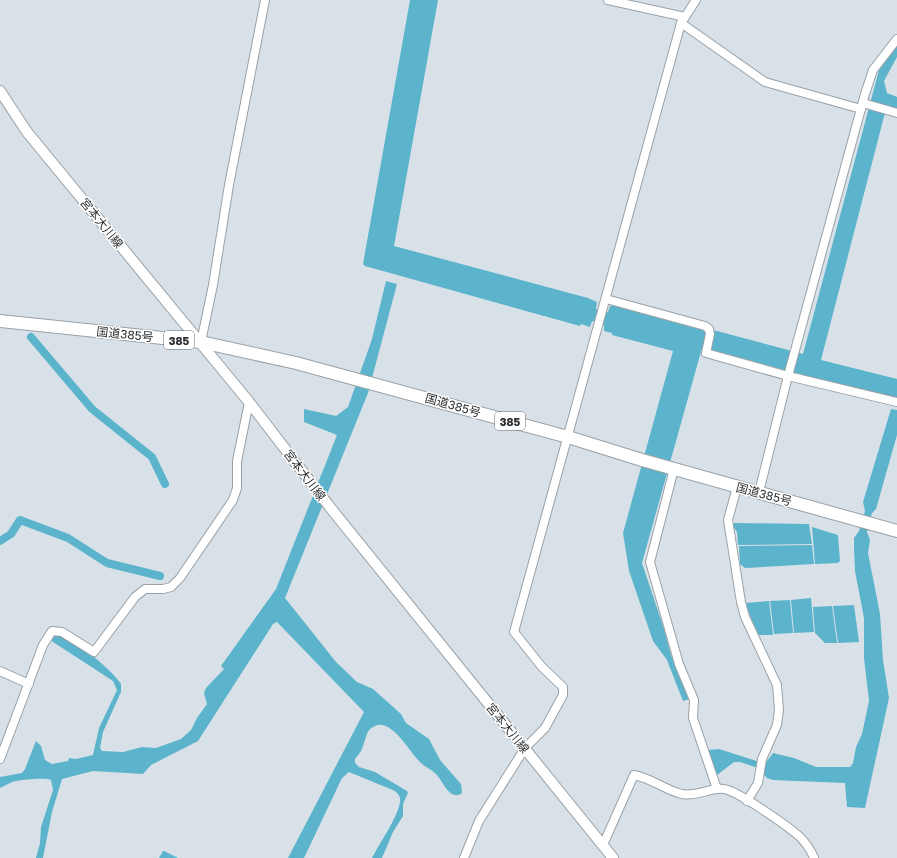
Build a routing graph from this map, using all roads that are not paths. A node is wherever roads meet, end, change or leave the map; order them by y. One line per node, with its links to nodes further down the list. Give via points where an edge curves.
1 (265, 0): 11 (street, via 226,201 214,285)
2 (608, 0): 4 (street)
3 (696, 0): 4 (street)
4 (683, 20): 7 (street, via 765,82); 9 (street)
5 (897, 39): 7 (street, via 873,70)
6 (0, 91): 11 (main road, 宮本大川線, via 27,132)
7 (862, 106): 8 (street); 12 (street)
8 (897, 113)
9 (605, 302): 12 (street, via 705,326 710,334 706,353); 15 (street)
10 (0, 321): 11 (highway, 国道385号 / 385)
11 (201, 342): 13 (main road, 宮本大川線); 15 (highway, 国道385号 / 385, via 356,378)
12 (788, 376): 14 (street); 18 (street)
13 (250, 402): 21 (street, via 237,461 237,488 233,500 180,578 171,587 146,589 135,597 94,652 62,632 52,631 43,645); 22 (main road, 宮本大川線, via 329,506)
14 (897, 402)
15 (568, 437): 16 (highway, 国道385号 / 385); 22 (street, via 514,632 562,687 563,694 545,728)
16 (674, 469): 17 (highway, 国道385号 / 385); 24 (street, via 650,562 679,664 694,700 693,718)
17 (737, 487): 18 (highway, 国道385号 / 385); 25 (street, via 728,520 741,602 745,617 777,685 779,696 777,724 762,759 758,783)
18 (759, 492): 19 (highway, 国道385号 / 385)
19 (897, 531)
20 (0, 671): 21 (street)
21 (29, 684): 23 (street)
22 (525, 748): 26 (main road, 宮本大川線); 27 (street, via 479,821)
23 (0, 759)
24 (717, 789): 25 (street, via 725,789); 26 (street, via 696,795 684,794 670,791 634,775)
25 (747, 801): 29 (street, via 799,836)
26 (603, 845): 28 (main road, 宮本大川線)
27 (464, 858)
28 (613, 858)
29 (814, 858)

